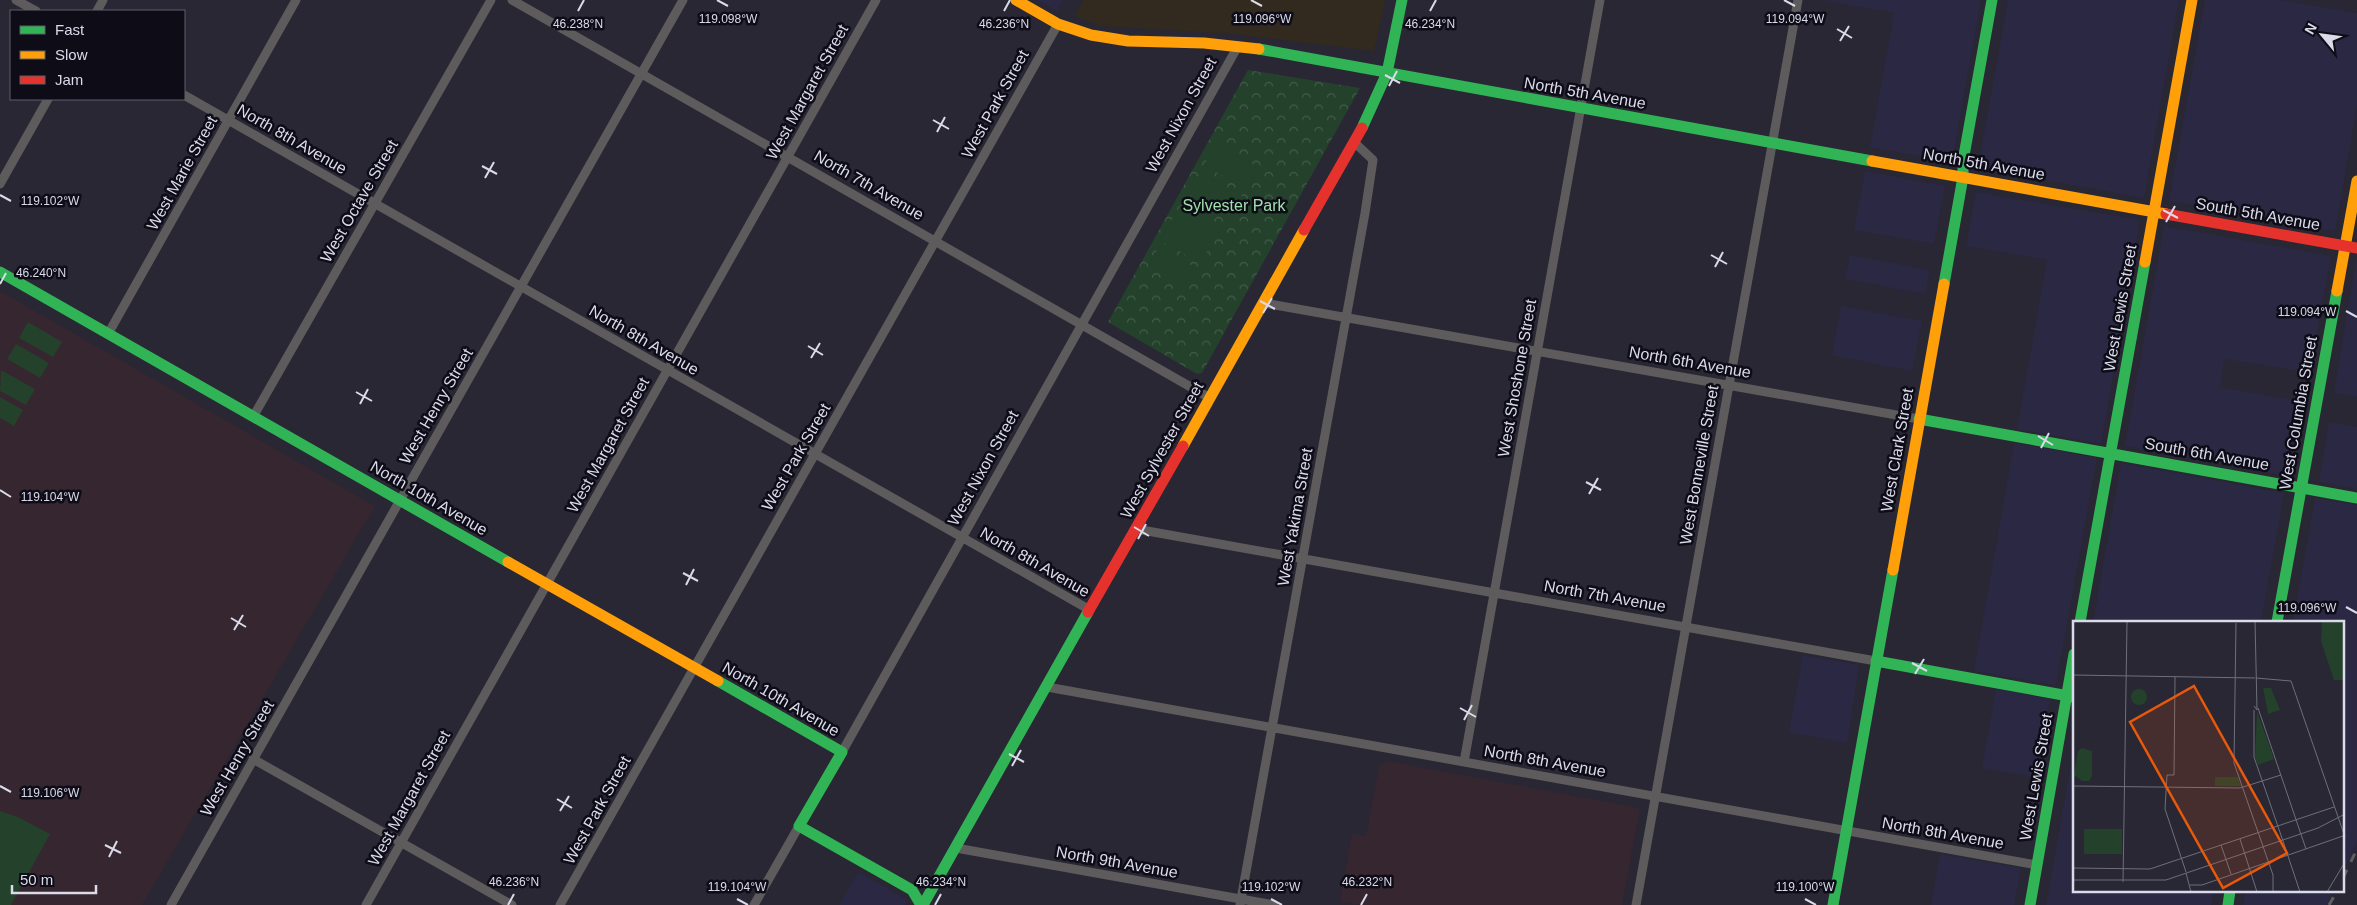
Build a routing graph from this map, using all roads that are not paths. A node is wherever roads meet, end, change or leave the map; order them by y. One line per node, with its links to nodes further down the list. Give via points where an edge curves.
1 (16, 0): 13 (street)
2 (296, 0): 21 (street, West Marie Street)
3 (491, 0): 28 (street, West Octave Street)
4 (512, 0): 16 (street, North 7th Avenue)
5 (684, 0): 16 (street, West Henry Street)
6 (876, 0): 24 (street, West Margaret Street)
7 (1016, 0): 14 (street, North 5th Avenue)
8 (1402, 0): 17 (street, West Sylvester Street)
9 (1600, 0): 20 (street, West Shoshone Street)
10 (1798, 0): 23 (street, West Bonneville Street)
11 (1992, 0): 25 (street, West Clark Street)
12 (2192, 0): 29 (street, West Lewis Street)
13 (34, 10)
14 (1058, 24): 15 (street, North 5th Avenue, via 1091,35 1126,41); 30 (street, West Park Street)
15 (1238, 46): 17 (street, North 5th Avenue); 37 (street, West Nixon Street)
16 (642, 74): 24 (street, North 7th Avenue); 34 (street, West Henry Street)
17 (1387, 74): 20 (street, North 5th Avenue); 22 (street, West Sylvester Street)
18 (185, 96): 21 (street, North 8th Avenue)
19 (47, 100): 27 (street)
20 (1581, 108): 23 (street, North 5th Avenue); 39 (street, West Shoshone Street)
21 (228, 120): 28 (street, North 8th Avenue); 38 (street, West Marie Street)
22 (1354, 142): 35 (street, West Sylvester Street); 36 (street, West Yakima Street, via 1373,160)
23 (1772, 143): 25 (street, North 5th Avenue); 41 (street, West Bonneville Street)
24 (787, 157): 30 (street, North 7th Avenue); 40 (street, West Margaret Street)
25 (1963, 177): 29 (street, North 5th Avenue); 44 (street, West Clark Street)
26 (2357, 181): 31 (street, West Columbia Street)
27 (0, 184)
28 (375, 204): 34 (street, North 8th Avenue); 43 (street, West Octave Street)
29 (2154, 212): 31 (street, South 5th Avenue); 45 (street, West Lewis Street)
30 (935, 241): 37 (street, North 7th Avenue); 46 (street, West Park Street)
31 (2345, 246): 32 (street, South 5th Avenue); 47 (street, West Columbia Street)
32 (2357, 248)
33 (0, 272): 38 (street, North 10th Avenue)
34 (521, 287): 40 (street, North 8th Avenue); 49 (street, West Henry Street)
35 (1264, 302): 36 (street, North 6th Avenue); 42 (street, West Sylvester Street)
36 (1347, 317): 39 (street, North 6th Avenue); 52 (street, West Yakima Street)
37 (1082, 324): 42 (street, North 7th Avenue); 51 (street, West Nixon Street)
38 (108, 334): 43 (street, North 10th Avenue)
39 (1537, 351): 41 (street, North 6th Avenue); 54 (street, West Shoshone Street)
40 (667, 370): 46 (street, North 8th Avenue); 53 (street, West Margaret Street)
41 (1729, 385): 44 (street, North 6th Avenue); 58 (street, West Bonneville Street)
42 (1210, 398): 50 (street, West Sylvester Street)
43 (253, 417): 49 (street, North 10th Avenue)
44 (1919, 419): 45 (street, North 6th Avenue); 59 (street, West Clark Street)
45 (2110, 453): 47 (street, South 6th Avenue); 56 (street, West Lewis Street)
46 (815, 454): 51 (street, North 8th Avenue); 60 (street, West Park Street)
47 (2301, 488): 48 (street, South 6th Avenue); 57 (street, West Columbia Street)
48 (2357, 498)
49 (400, 501): 53 (street, North 10th Avenue); 66 (street, West Henry Street)
50 (1136, 529): 52 (street, North 7th Avenue); 55 (street, West Sylvester Street)
51 (962, 538): 55 (street, North 8th Avenue); 65 (street, West Nixon Street)
52 (1303, 559): 54 (street, North 7th Avenue); 64 (street, West Yakima Street)
53 (547, 584): 60 (street, North 10th Avenue); 71 (street, West Margaret Street)
54 (1494, 593): 58 (street, North 7th Avenue); 67 (street, West Shoshone Street)
55 (1090, 610): 62 (street, West Sylvester Street)
56 (2080, 621)
57 (2277, 621)
58 (1686, 627): 59 (street, North 7th Avenue); 68 (street, West Bonneville Street)
59 (1876, 661): 63 (street, North 7th Avenue); 70 (street, West Clark Street)
60 (694, 668): 65 (street, North 10th Avenue); 79 (street, West Park Street)
61 (2073, 668): 63 (street, West Lewis Street)
62 (1047, 687): 64 (street, North 8th Avenue); 72 (street, West Sylvester Street)
63 (2071, 696): 73 (street, West Lewis Street)
64 (1272, 727): 67 (street, North 8th Avenue); 75 (street, West Yakima Street)
65 (842, 752): 69 (street, West Nixon Street)
66 (253, 759): 71 (street); 76 (street, West Henry Street)
67 (1464, 762): 68 (street, North 8th Avenue)
68 (1656, 796): 70 (street, North 8th Avenue); 83 (street, West Bonneville Street)
69 (799, 826): 80 (street, West Nixon Street); 81 (street, via 912,890)
70 (1846, 830): 73 (street, North 8th Avenue); 84 (street, West Clark Street)
71 (401, 843): 77 (street, West Margaret Street); 78 (street)
72 (956, 848): 75 (street, North 9th Avenue); 81 (street, West Sylvester Street)
73 (2037, 865): 85 (street, West Lewis Street)
74 (2230, 892): 86 (street)
75 (1240, 902): 82 (street, North 9th Avenue)
76 (171, 905)
77 (366, 905)
78 (512, 905)
79 (560, 905)
80 (754, 905)
81 (922, 905)
82 (1274, 905)
83 (1636, 905)
84 (1833, 905)
85 (2030, 905)
86 (2228, 905)

